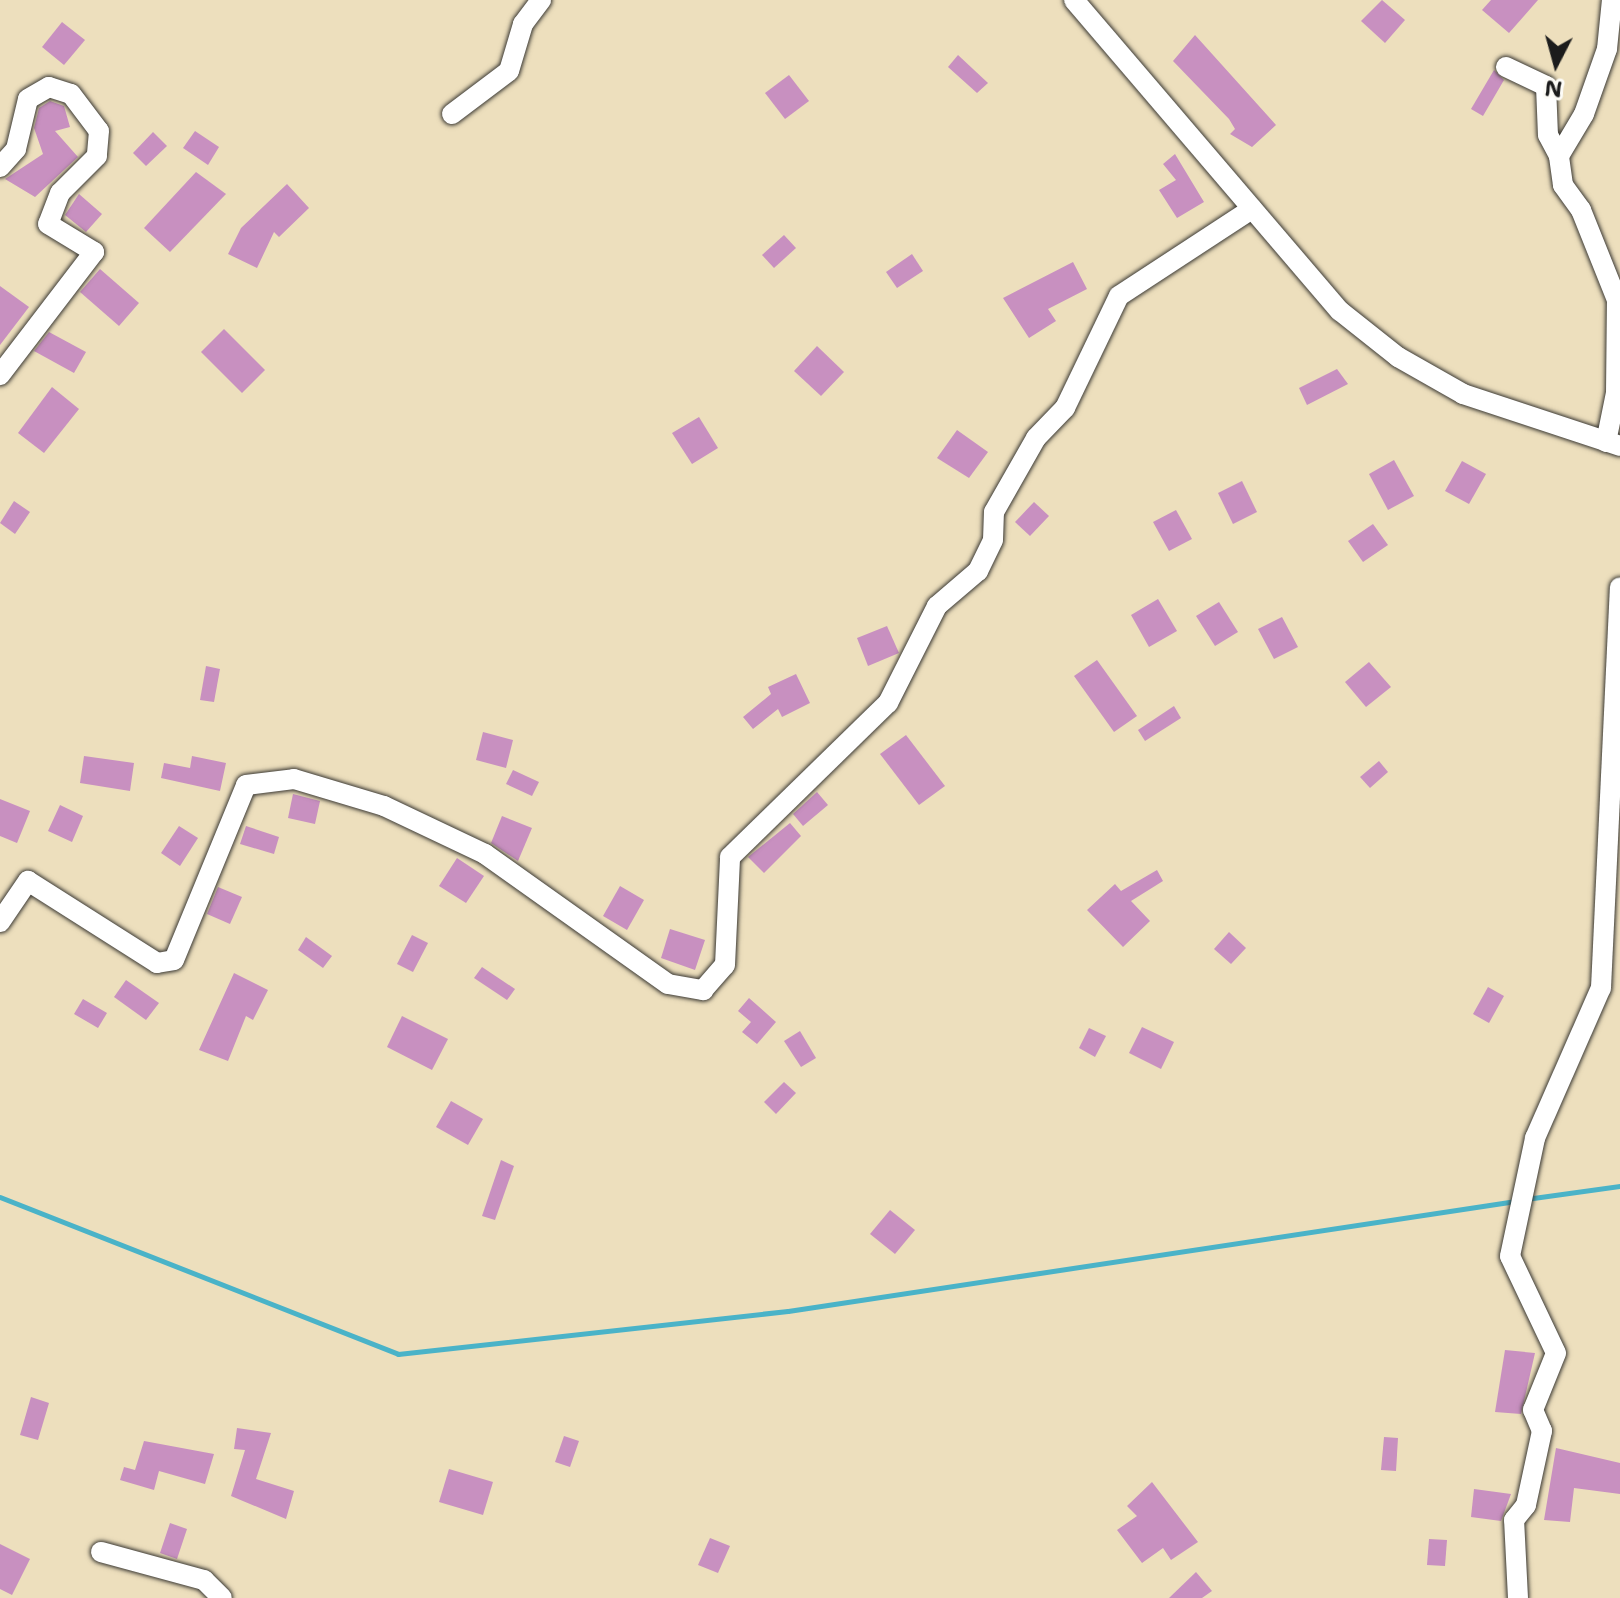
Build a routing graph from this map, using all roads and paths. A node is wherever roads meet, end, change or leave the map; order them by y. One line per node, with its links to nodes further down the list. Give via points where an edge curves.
1 (541, 0): 5 (street, via 523,24 509,71)
2 (1074, 0): 8 (street)
3 (1612, 0): 6 (street, via 1607,49 1584,114)
4 (1506, 67): 6 (street, via 1546,86 1548,135)
5 (452, 114)
6 (1559, 156): 10 (street, via 1563,185 1581,210 1617,300)
7 (0, 167): 9 (street, via 16,149 28,99 49,87 71,94 99,131 97,156 60,193 48,224 94,252)
8 (1252, 209): 10 (street, via 1340,311 1398,357 1463,394); 12 (street, via 1119,296 1065,408 1036,438 994,512 993,540 978,571 937,606 888,703 730,857 725,965 703,990 668,984 472,847 384,806 294,779 246,785 174,960 157,963 28,881)
9 (0, 375)
10 (1613, 444)
11 (1620, 587): 15 (street, via 1601,988 1535,1138 1510,1256 1556,1353 1533,1410 1542,1431 1526,1505 1514,1520)
12 (0, 922)
13 (101, 1552): 14 (street, via 204,1580)
14 (222, 1598)
15 (1518, 1598)

